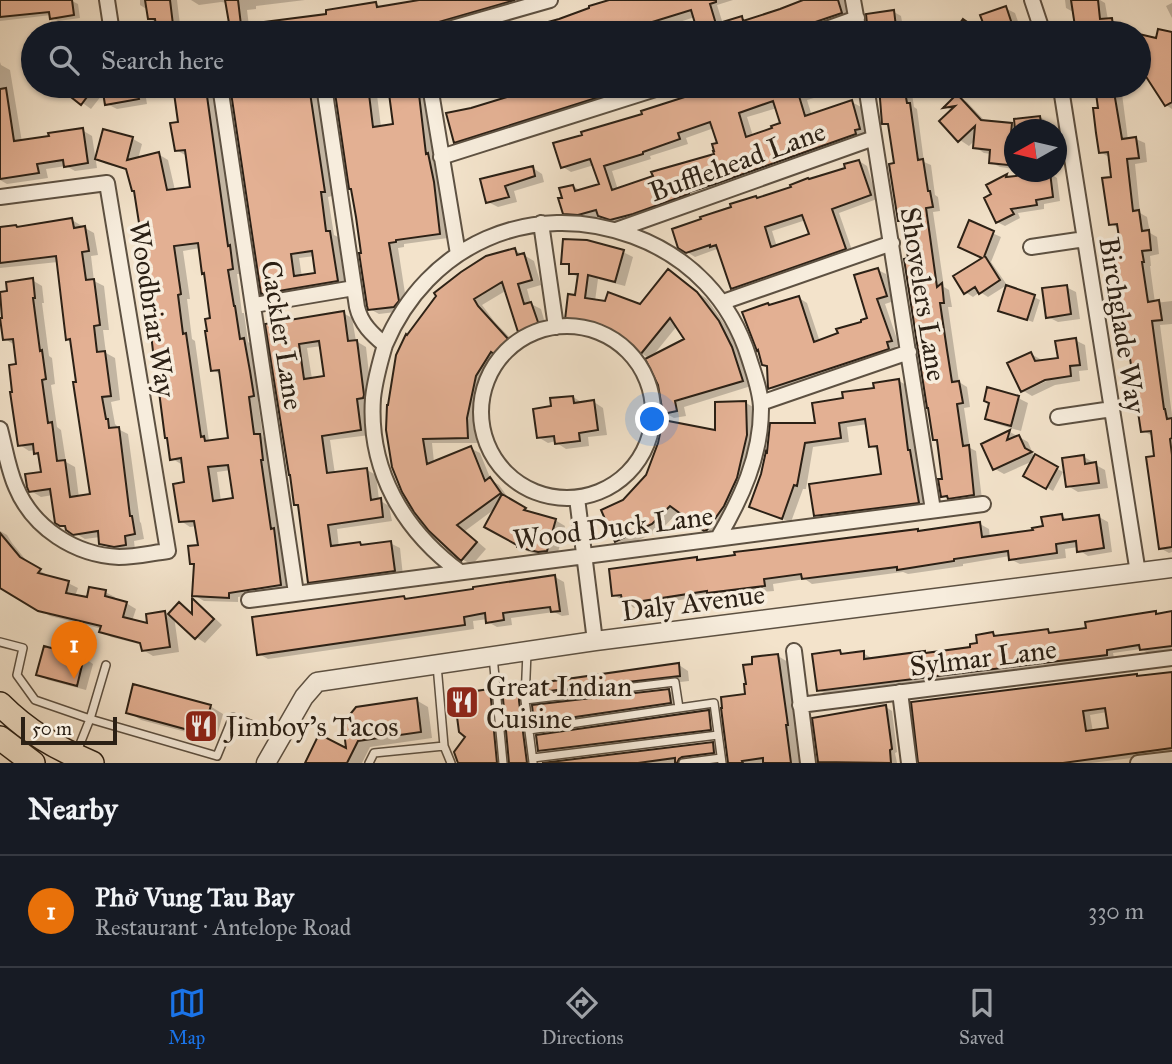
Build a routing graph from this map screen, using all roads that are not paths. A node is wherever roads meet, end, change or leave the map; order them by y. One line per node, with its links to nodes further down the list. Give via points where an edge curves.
1 (107, 0): 5 (street)
2 (550, 0): 6 (street)
3 (853, 0): 7 (street)
4 (1032, 0): 8 (street)
5 (110, 21)
6 (477, 21)
7 (857, 21)
8 (1039, 21)
9 (222, 98): 26 (street, Cackler Lane)
10 (326, 98): 24 (street)
11 (432, 98): 16 (street)
12 (627, 98): 16 (street)
13 (868, 98): 15 (street, Shovelers Lane)
14 (1061, 98): 20 (street, Birchglade Way)
15 (874, 138): 19 (street, Bufflehead Lane); 21 (street, Shovelers Lane)
16 (441, 157): 23 (street)
17 (0, 197): 33 (street, Woodbriar Way, via 107,183 168,551 100,555 54,535 38,521 16,488)
18 (541, 223): 19 (street); 23 (street, via 499,233); 27 (street)
19 (617, 230): 25 (street, via 687,264)
20 (1085, 239): 22 (street); 31 (street, Birchglade Way)
21 (892, 243): 25 (street); 29 (street, Shovelers Lane)
22 (1031, 247)
23 (458, 254): 28 (street, via 418,289)
24 (354, 288): 26 (street); 28 (street, via 359,317)
25 (723, 302): 30 (street, via 744,342)
26 (254, 305): 42 (street, Cackler Lane)
27 (556, 327): 34 (street, via 526,337 502,357 486,384 482,415 488,446 505,472 531,490); 34 (street, via 587,329 616,342 638,365 651,394 648,441 632,469 607,488)
28 (385, 345): 40 (street, via 377,373 373,421 382,470 415,531)
29 (909, 352): 30 (street); 36 (street, Shovelers Lane)
30 (761, 402): 37 (street, via 760,431 750,472)
31 (1112, 409): 32 (street); 41 (street, Birchglade Way)
32 (1058, 417)
33 (0, 429)
34 (577, 498): 38 (street)
35 (983, 504): 36 (street, Wood Duck Lane)
36 (933, 510): 37 (street, Wood Duck Lane)
37 (718, 538): 38 (street, Wood Duck Lane)
38 (585, 555): 40 (street, Wood Duck Lane); 44 (street)
39 (1172, 568): 41 (street, Daly Avenue)
40 (460, 572): 42 (street, Wood Duck Lane)
41 (1138, 573): 44 (street, Daly Avenue)
42 (296, 593): 43 (street, Wood Duck Lane)
43 (249, 600)
44 (595, 641): 46 (street, Daly Avenue)
45 (0, 642): 57 (lane, via 23,648 17,676 35,700)
46 (527, 651): 48 (street, Daly Avenue); 53 (lane)
47 (794, 651): 55 (street)
48 (493, 656): 51 (street, Daly Avenue); 71 (lane)
49 (1172, 658): 52 (street, Sylmar Lane)
50 (106, 665): 57 (lane)
51 (437, 665): 60 (street, Daly Avenue, via 317,682); 62 (lane)
52 (900, 692): 55 (street, Sylmar Lane); 74 (street)
53 (525, 700): 56 (lane, via 675,682); 58 (lane)
54 (0, 704): 64 (main road, via 35,734)
55 (800, 705): 73 (street)
56 (679, 708): 58 (lane); 59 (lane, via 714,703)
57 (90, 719): 60 (lane, via 217,757 233,717); 64 (lane)
58 (529, 730): 65 (lane)
59 (718, 735): 65 (lane); 66 (lane)
60 (281, 737): 68 (street, Daly Avenue)
61 (0, 738): 67 (main road)
62 (444, 747): 69 (lane, via 374,752); 70 (lane)
63 (1172, 759): 75 (street)
64 (84, 760)
65 (533, 761)
66 (722, 761): 72 (lane)
67 (33, 763)
68 (265, 763)
69 (369, 763)
70 (451, 763)
71 (503, 763)
72 (683, 763)
73 (808, 763)
74 (909, 763)
75 (1138, 763)

